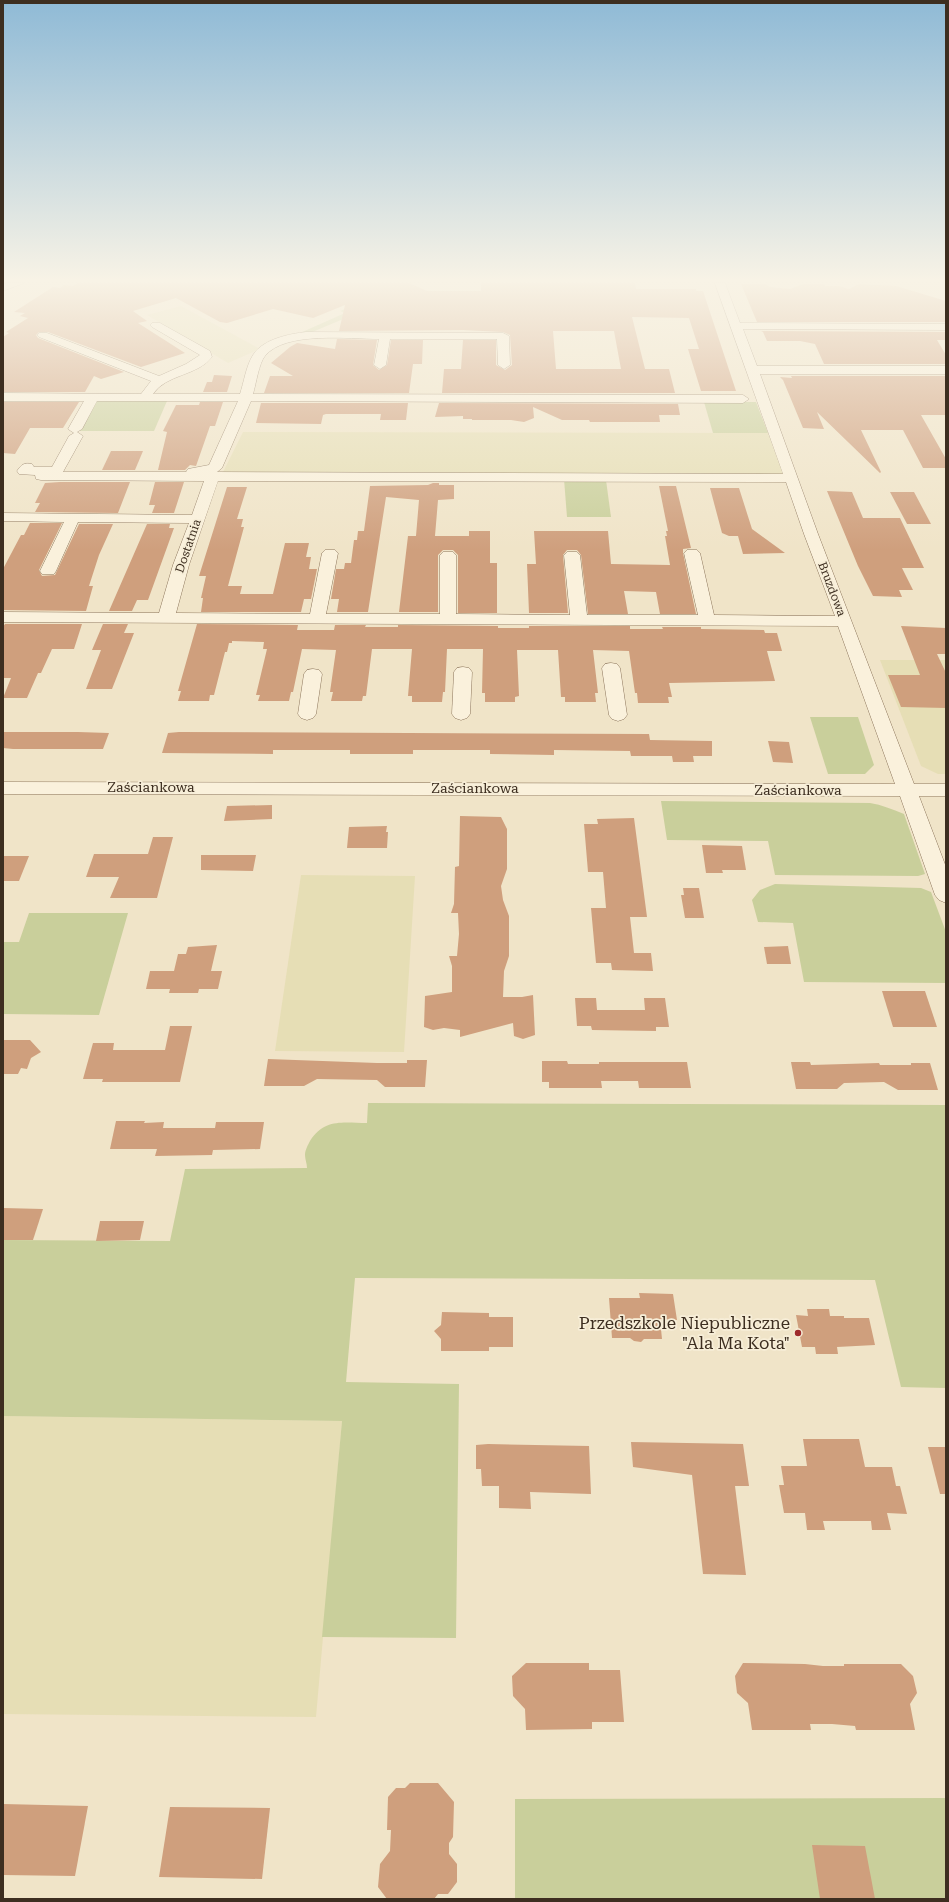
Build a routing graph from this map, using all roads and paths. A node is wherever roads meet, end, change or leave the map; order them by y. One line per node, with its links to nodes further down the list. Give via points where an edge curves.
1 (137, 372): 5 (street)
2 (181, 372): 5 (street)
3 (253, 372): 9 (street, Dostatnia)
4 (754, 372): 15 (street, Bruzdowa)
5 (161, 381): 8 (street, via 148,390)
6 (3, 397): 7 (street)
7 (93, 397): 8 (street); 12 (street)
8 (145, 397): 9 (street)
9 (246, 397): 10 (street); 13 (street, Dostatnia)
10 (743, 399)
11 (27, 467): 12 (street, via 24,471)
12 (57, 471): 13 (street)
13 (213, 473): 14 (street); 15 (street); 18 (street, Dostatnia)
14 (41, 476)
15 (792, 478): 30 (street, Bruzdowa)
16 (3, 517): 17 (street)
17 (73, 518): 18 (street); 23 (street)
18 (198, 520): 25 (street, Dostatnia, via 180,565)
19 (692, 553): 29 (street)
20 (330, 554): 26 (street)
21 (448, 555): 27 (street)
22 (572, 555): 28 (street)
23 (48, 571)
24 (3, 617): 25 (street)
25 (166, 618): 26 (street)
26 (317, 618): 27 (street)
27 (448, 619): 28 (street)
28 (579, 619): 29 (street)
29 (707, 620): 30 (street)
30 (845, 621): 38 (street, Bruzdowa)
31 (611, 668): 36 (street)
32 (463, 672): 35 (street)
33 (313, 674): 34 (street)
34 (307, 714)
35 (461, 714)
36 (618, 715)
37 (3, 788): 38 (street, Zaściankowa)
38 (907, 790): 39 (street, Zaściankowa); 40 (street, Bruzdowa)
39 (946, 790)
40 (946, 895)

